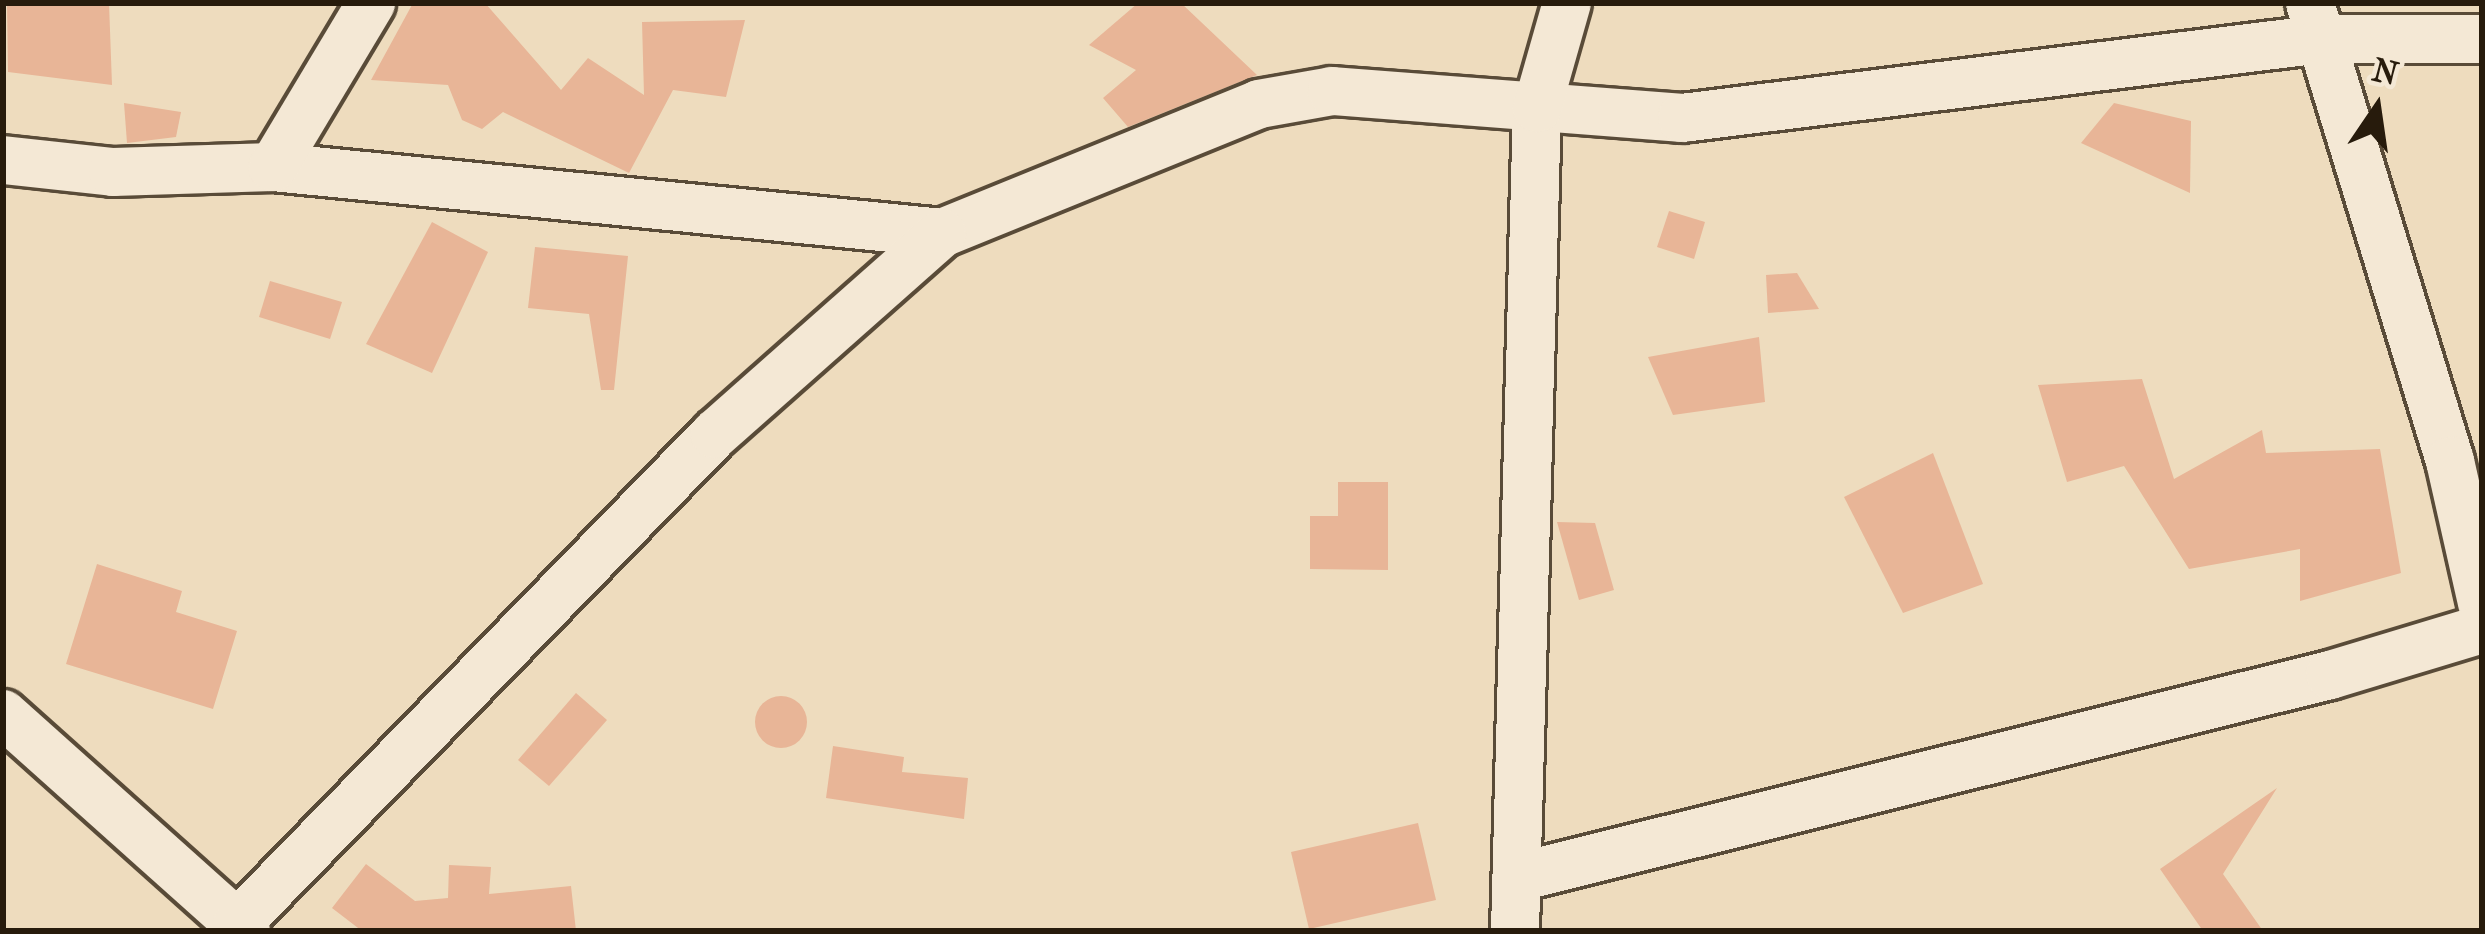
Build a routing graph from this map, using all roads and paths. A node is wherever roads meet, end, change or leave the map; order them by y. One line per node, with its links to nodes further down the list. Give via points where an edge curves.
1 (371, 3): 7 (street)
2 (1567, 3): 5 (street)
3 (2316, 21): 4 (street); 5 (street, via 1682,118); 9 (street, via 2450,461)
4 (2482, 39)
5 (1537, 108): 8 (street, via 1332,92 1259,104); 12 (street)
6 (3, 160): 7 (street, via 113,172)
7 (273, 166): 8 (street)
8 (942, 233): 13 (street, via 715,434)
9 (2482, 603)
10 (2482, 629): 12 (street)
11 (3, 715): 13 (street)
12 (1519, 877): 14 (street)
13 (242, 927)
14 (1516, 931)

